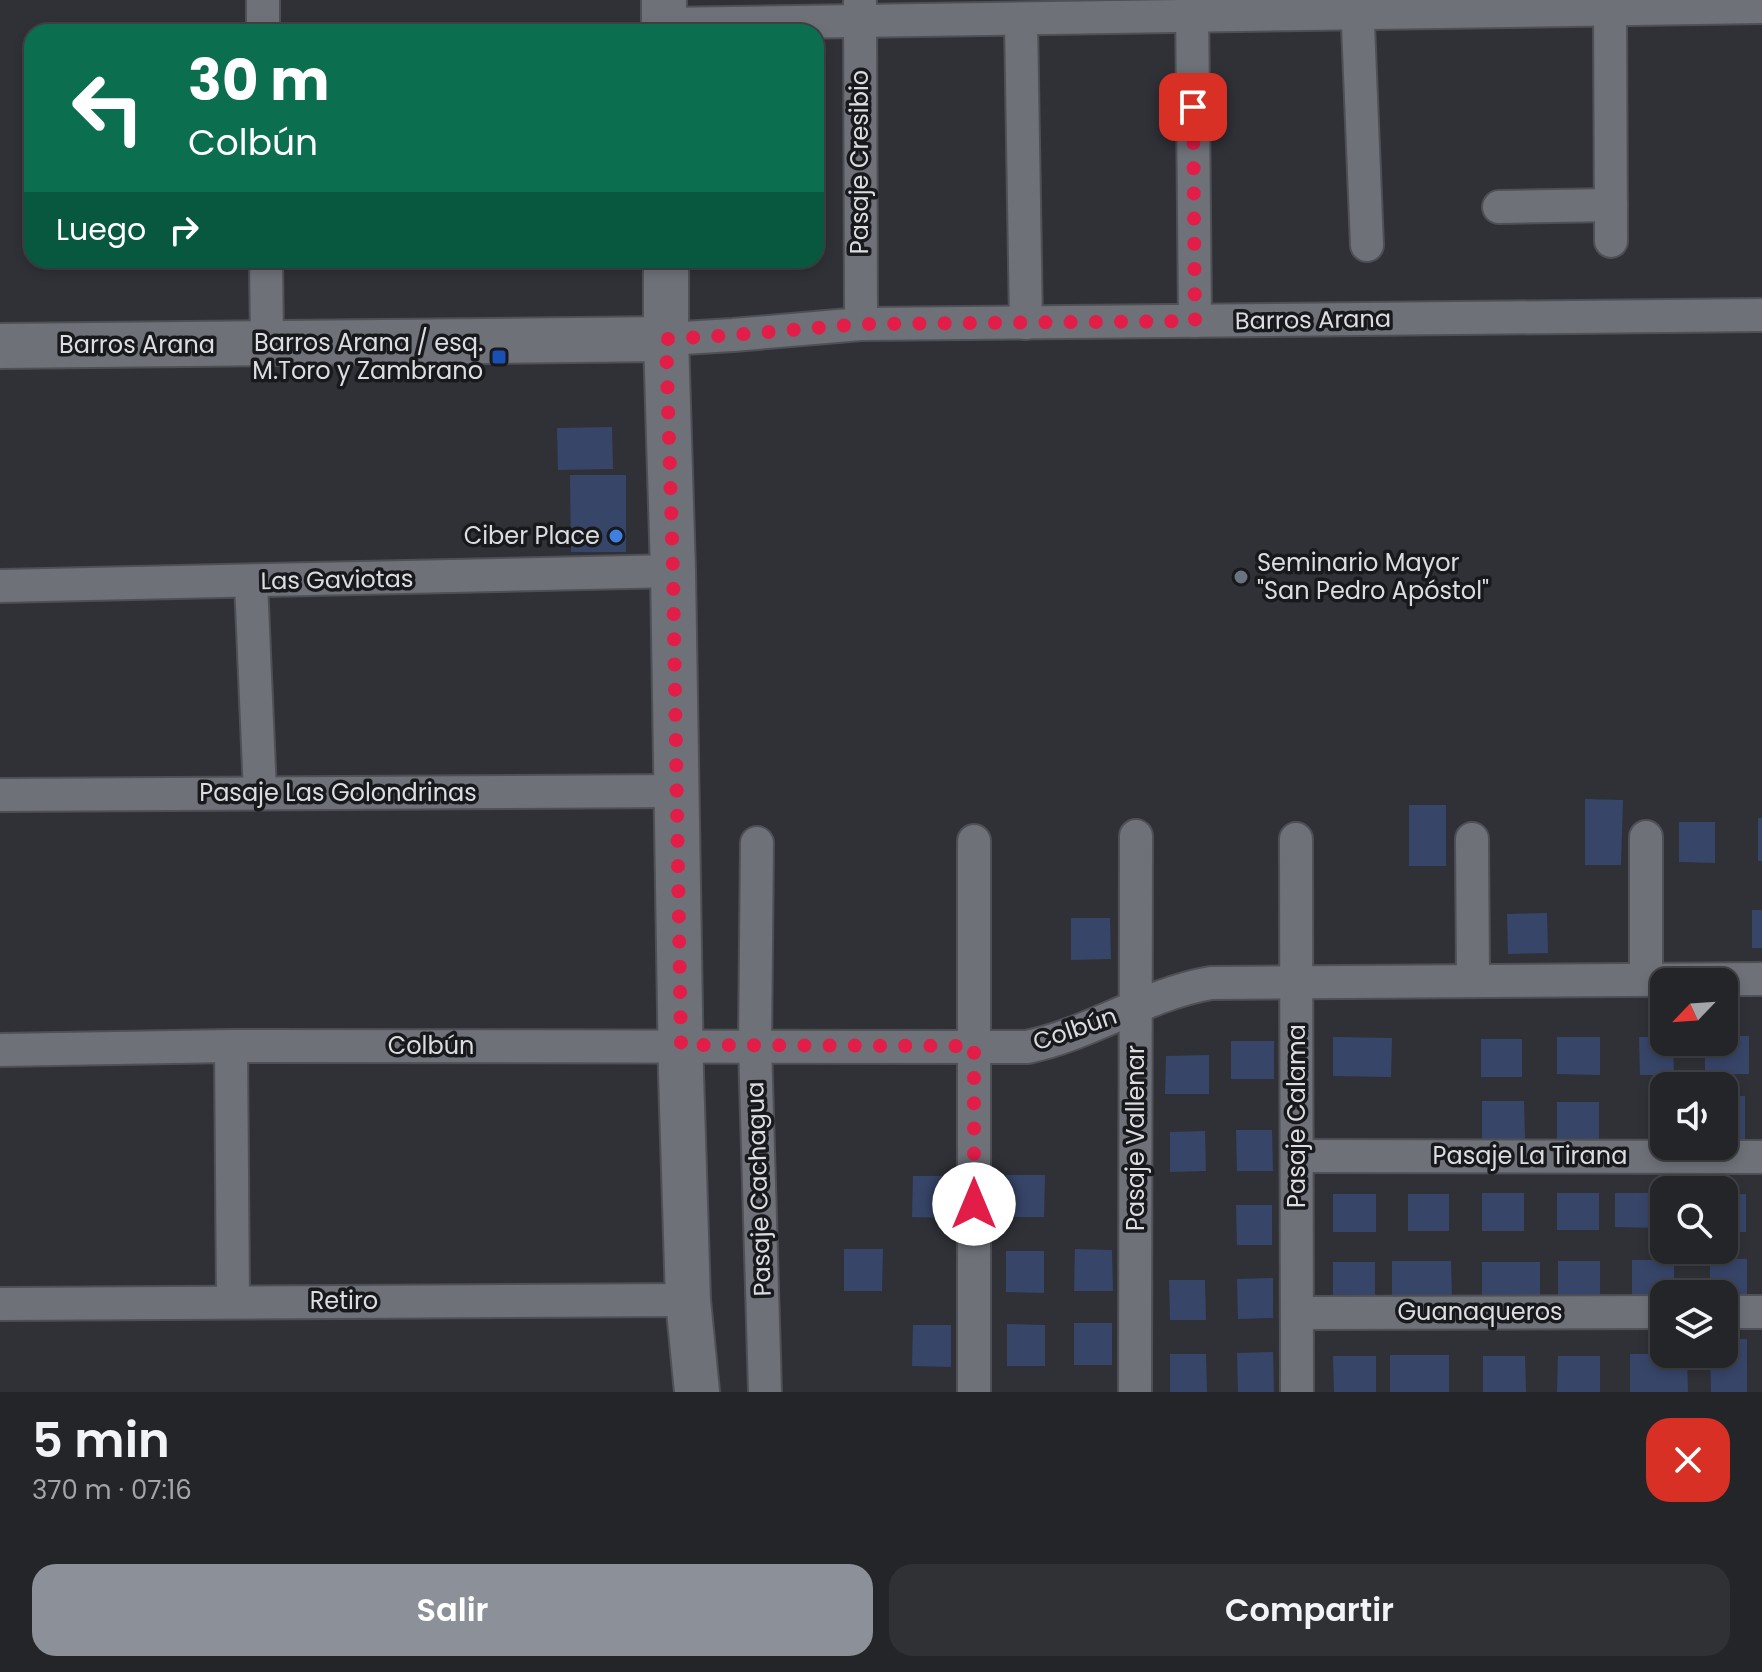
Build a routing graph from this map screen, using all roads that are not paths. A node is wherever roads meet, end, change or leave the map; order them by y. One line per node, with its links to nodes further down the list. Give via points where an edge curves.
1 (263, 0): 9 (street)
2 (1357, 7): 4 (street); 5 (street); 13 (street)
3 (1762, 7): 5 (street)
4 (1192, 8): 8 (street); 17 (street)
5 (1610, 9): 10 (street)
6 (860, 10): 7 (street); 8 (street); 19 (street, Pasaje Cresibio)
7 (664, 19)
8 (1021, 19): 18 (street)
9 (263, 24)
10 (1611, 205): 11 (street); 12 (street)
11 (1499, 207)
12 (1611, 241)
13 (1367, 245)
14 (266, 268): 21 (street)
15 (666, 268): 20 (street)
16 (1762, 315): 17 (street, Barros Arana)
17 (1195, 321): 18 (street, Barros Arana)
18 (1026, 323): 19 (street, Barros Arana)
19 (861, 324): 20 (street, Barros Arana)
20 (666, 339): 21 (street, Barros Arana); 23 (street)
21 (267, 344): 22 (street, Barros Arana)
22 (0, 346)
23 (673, 571): 24 (street, Las Gaviotas); 26 (street)
24 (251, 582): 25 (street, Las Gaviotas); 27 (street)
25 (0, 586)
26 (677, 791): 27 (street, Pasaje Las Golondrinas); 40 (street)
27 (260, 793): 28 (street, Pasaje Las Golondrinas)
28 (0, 795)
29 (1136, 836): 39 (street, Pasaje Vallenar)
30 (1646, 837): 35 (street)
31 (1296, 839): 38 (street, Pasaje Calama)
32 (1472, 839): 37 (street)
33 (974, 841): 43 (street)
34 (757, 843): 42 (street, Pasaje Cachagua)
35 (1646, 979): 36 (street, Colbún); 37 (street, Colbún)
36 (1762, 979)
37 (1473, 980): 38 (street, Colbún)
38 (1298, 982): 39 (street, Colbún, via 1211,983); 45 (street, Pasaje Calama)
39 (1136, 1007): 43 (street, Colbún, via 1044,1043); 57 (street, Pasaje Vallenar)
40 (681, 1045): 41 (street, Colbún); 42 (street, Colbún); 47 (street)
41 (231, 1046): 44 (street, Colbún); 48 (street)
42 (755, 1046): 43 (street, Colbún); 55 (street, Pasaje Cachagua)
43 (974, 1046): 56 (street)
44 (0, 1050)
45 (1297, 1156): 46 (street, Pasaje La Tirana); 53 (street, Pasaje Calama)
46 (1762, 1157)
47 (688, 1300): 48 (street, Retiro); 54 (street)
48 (233, 1302): 49 (street, Retiro)
49 (0, 1304)
50 (1650, 1312): 53 (street, Guanaqueros)
51 (1738, 1312): 52 (street)
52 (1762, 1312)
53 (1297, 1313): 58 (street, Pasaje Calama)
54 (697, 1392)
55 (765, 1392)
56 (974, 1392)
57 (1135, 1392)
58 (1297, 1392)

